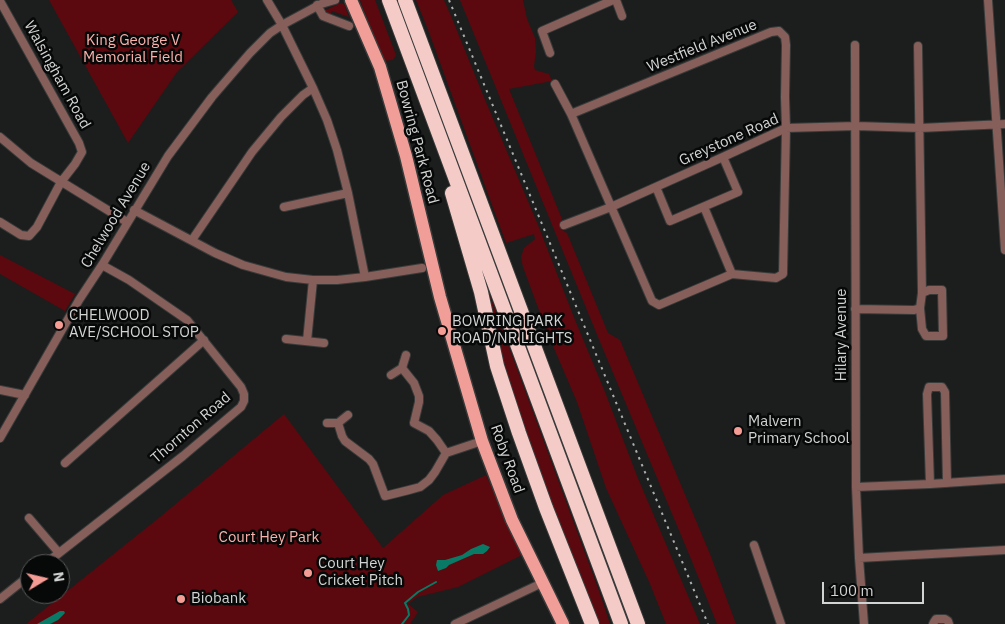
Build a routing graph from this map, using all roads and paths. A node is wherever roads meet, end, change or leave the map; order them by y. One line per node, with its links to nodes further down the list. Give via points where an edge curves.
1 (267, 0): 11 (street)
2 (335, 0): 9 (street, Chelwood Avenue)
3 (351, 0): 46 (main road, Bowring Park Road, via 380,67 406,156)
4 (389, 0): 16 (highway)
5 (405, 0): 67 (highway)
6 (614, 0): 10 (street); 15 (street, via 542,31)
7 (988, 0): 20 (street)
8 (0, 2): 26 (street, Walsingham Road, via 79,143 82,152)
9 (320, 3): 11 (street, Chelwood Avenue); 12 (street, via 323,16)
10 (622, 16)
11 (282, 25): 18 (street); 33 (street, Chelwood Avenue, via 250,53 212,97 168,156)
12 (349, 26)
13 (855, 45): 21 (street, Hilary Avenue)
14 (918, 46): 23 (street)
15 (550, 53)
16 (415, 71): 83 (highway, via 481,292 497,366 512,414); 84 (highway)
17 (555, 84): 19 (street)
18 (313, 88): 29 (street, via 327,120); 37 (street, via 252,152)
19 (571, 114): 22 (street, Westfield Avenue, via 778,31 785,37 786,45); 30 (street)
20 (1001, 124): 23 (street, Greystone Road); 28 (street)
21 (856, 126): 22 (street, Greystone Road); 23 (street, Greystone Road); 48 (street, Hilary Avenue)
22 (786, 128): 25 (street, Greystone Road); 42 (street, via 783,274 776,278)
23 (920, 128): 45 (street)
24 (0, 137): 26 (street, via 31,163)
25 (723, 158): 27 (street, Greystone Road); 32 (street, via 738,192)
26 (61, 182): 34 (street, Walsingham Road, via 29,236 21,235); 35 (street)
27 (656, 187): 30 (street, Greystone Road); 32 (street, via 670,221)
28 (1003, 192): 38 (street)
29 (348, 193): 31 (street); 43 (street)
30 (611, 206): 36 (street, Greystone Road); 42 (street, via 652,301 659,305)
31 (284, 207)
32 (704, 207): 42 (street)
33 (134, 210): 35 (street, Chelwood Avenue); 37 (street)
34 (0, 222)
35 (127, 222): 40 (street, Chelwood Avenue)
36 (564, 225)
37 (192, 240): 44 (street, via 243,265 286,277)
38 (1004, 241): 39 (street)
39 (1005, 250)
40 (102, 265): 50 (street, Thornton Road, via 187,320); 57 (street, Chelwood Avenue)
41 (422, 268): 43 (street)
42 (732, 274)
43 (365, 277): 44 (street)
44 (313, 280): 51 (street)
45 (922, 293): 47 (street); 47 (street, via 942,290 942,336 926,336)
46 (440, 297): 64 (main road, Roby Road)
47 (920, 308): 48 (street)
48 (856, 309): 71 (street, Hilary Avenue)
49 (286, 339): 51 (street)
50 (204, 340): 66 (street); 75 (street, Thornton Road, via 241,387 244,394 241,407)
51 (307, 341): 52 (street)
52 (324, 343)
53 (406, 355): 54 (street)
54 (402, 368): 55 (street); 62 (street, via 419,396)
55 (391, 375)
56 (0, 390): 57 (street)
57 (25, 395): 63 (street, Chelwood Avenue)
58 (348, 415): 61 (street)
59 (405, 421): 62 (street)
60 (327, 423): 61 (street)
61 (338, 423): 65 (street, via 345,440 373,464 382,498 420,487 429,480)
62 (414, 423): 65 (street, via 429,431)
63 (0, 438)
64 (482, 440): 65 (street); 78 (main road, Roby Road, via 512,520)
65 (446, 454)
66 (65, 463)
67 (580, 470): 85 (highway); 86 (highway)
68 (1005, 479): 69 (street)
69 (947, 483): 70 (street); 70 (street, via 945,392 942,387 929,388 927,394)
70 (930, 484): 71 (street)
71 (856, 487): 76 (street, Hilary Avenue)
72 (29, 518): 75 (street)
73 (754, 545): 87 (street)
74 (1005, 550): 76 (street)
75 (59, 553)
76 (859, 558): 88 (street, Hilary Avenue)
77 (20, 583): 79 (street)
78 (542, 583): 80 (street); 82 (main road, Roby Road)
79 (0, 599)
80 (465, 622): 81 (street)
81 (455, 624)
82 (562, 624)
83 (592, 624)
84 (621, 624)
85 (638, 624)
86 (645, 624)
87 (781, 624)
88 (864, 624)
89 (933, 624): 90 (street, via 936,619 944,619)
90 (949, 624)

